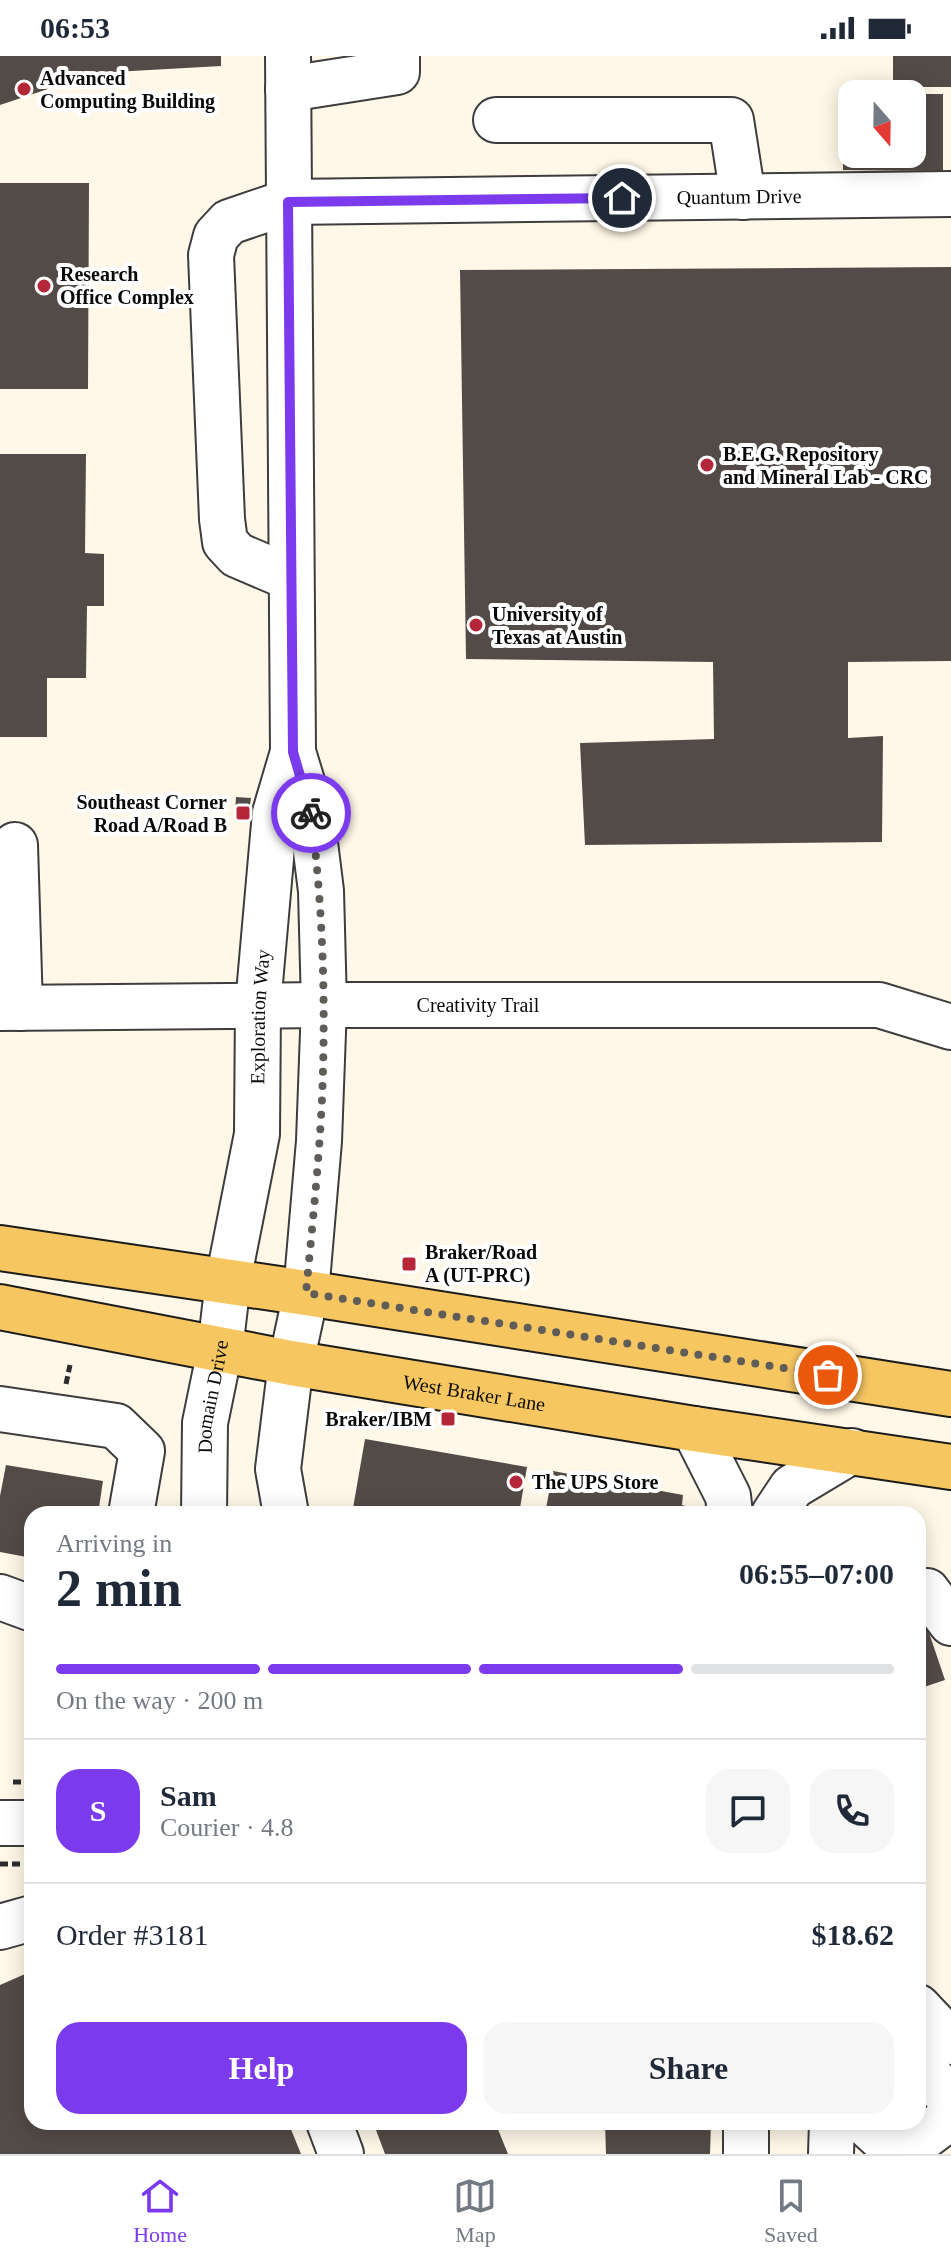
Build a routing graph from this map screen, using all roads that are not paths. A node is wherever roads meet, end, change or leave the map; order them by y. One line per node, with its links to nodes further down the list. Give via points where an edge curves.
1 (397, 56): 2 (street, via 397,72)
2 (288, 72): 6 (street, Exploration Way)
3 (496, 120): 5 (street, via 731,120)
4 (951, 194): 5 (street, Quantum Drive)
5 (743, 197): 6 (street, Quantum Drive)
6 (288, 202): 7 (street, Exploration Way); 7 (street, Quantum Drive, via 229,222 216,236 211,255 225,542 237,555)
7 (291, 578): 8 (street, Exploration Way)
8 (293, 752): 10 (street, Exploration Way, via 275,813); 11 (street, Exploration Way, via 312,822 321,891)
9 (15, 845): 12 (street)
10 (258, 1005): 11 (street, Creativity Trail); 12 (street, Creativity Trail); 15 (street, Exploration Way, via 257,1134)
11 (324, 1005): 13 (street, Creativity Trail, via 879,1005); 16 (street, Exploration Way)
12 (10, 1008)
13 (951, 1027)
14 (0, 1248): 15 (main road)
15 (228, 1281): 16 (main road); 18 (street, Domain Drive)
16 (306, 1293): 19 (street); 20 (main road)
17 (0, 1307): 18 (main road, West Braker Lane)
18 (220, 1350): 19 (main road, West Braker Lane); 26 (street, Domain Drive, via 205,1423)
19 (291, 1363): 22 (main road, West Braker Lane); 27 (street, via 278,1469)
20 (951, 1394)
21 (0, 1409): 25 (street, via 116,1426 142,1451)
22 (694, 1429): 23 (main road, West Braker Lane); 28 (street)
23 (852, 1451): 24 (main road, West Braker Lane); 29 (street, via 792,1487)
24 (951, 1467)
25 (132, 1506)
26 (204, 1506)
27 (285, 1506)
28 (729, 1506)
29 (779, 1506)
30 (926, 1591): 31 (street)
31 (951, 1623)
32 (6, 1799): 33 (street)
33 (0, 1823): 34 (street)
34 (24, 1823)
35 (24, 1920): 36 (street)
36 (0, 1927)
37 (926, 2015): 38 (street)
38 (951, 2042)
39 (926, 2071): 40 (street)
40 (951, 2100)
41 (332, 2130): 46 (street)
42 (746, 2130): 47 (street)
43 (832, 2130): 48 (street)
44 (885, 2130): 45 (street)
45 (922, 2144)
46 (341, 2154)
47 (746, 2154)
48 (831, 2154)

